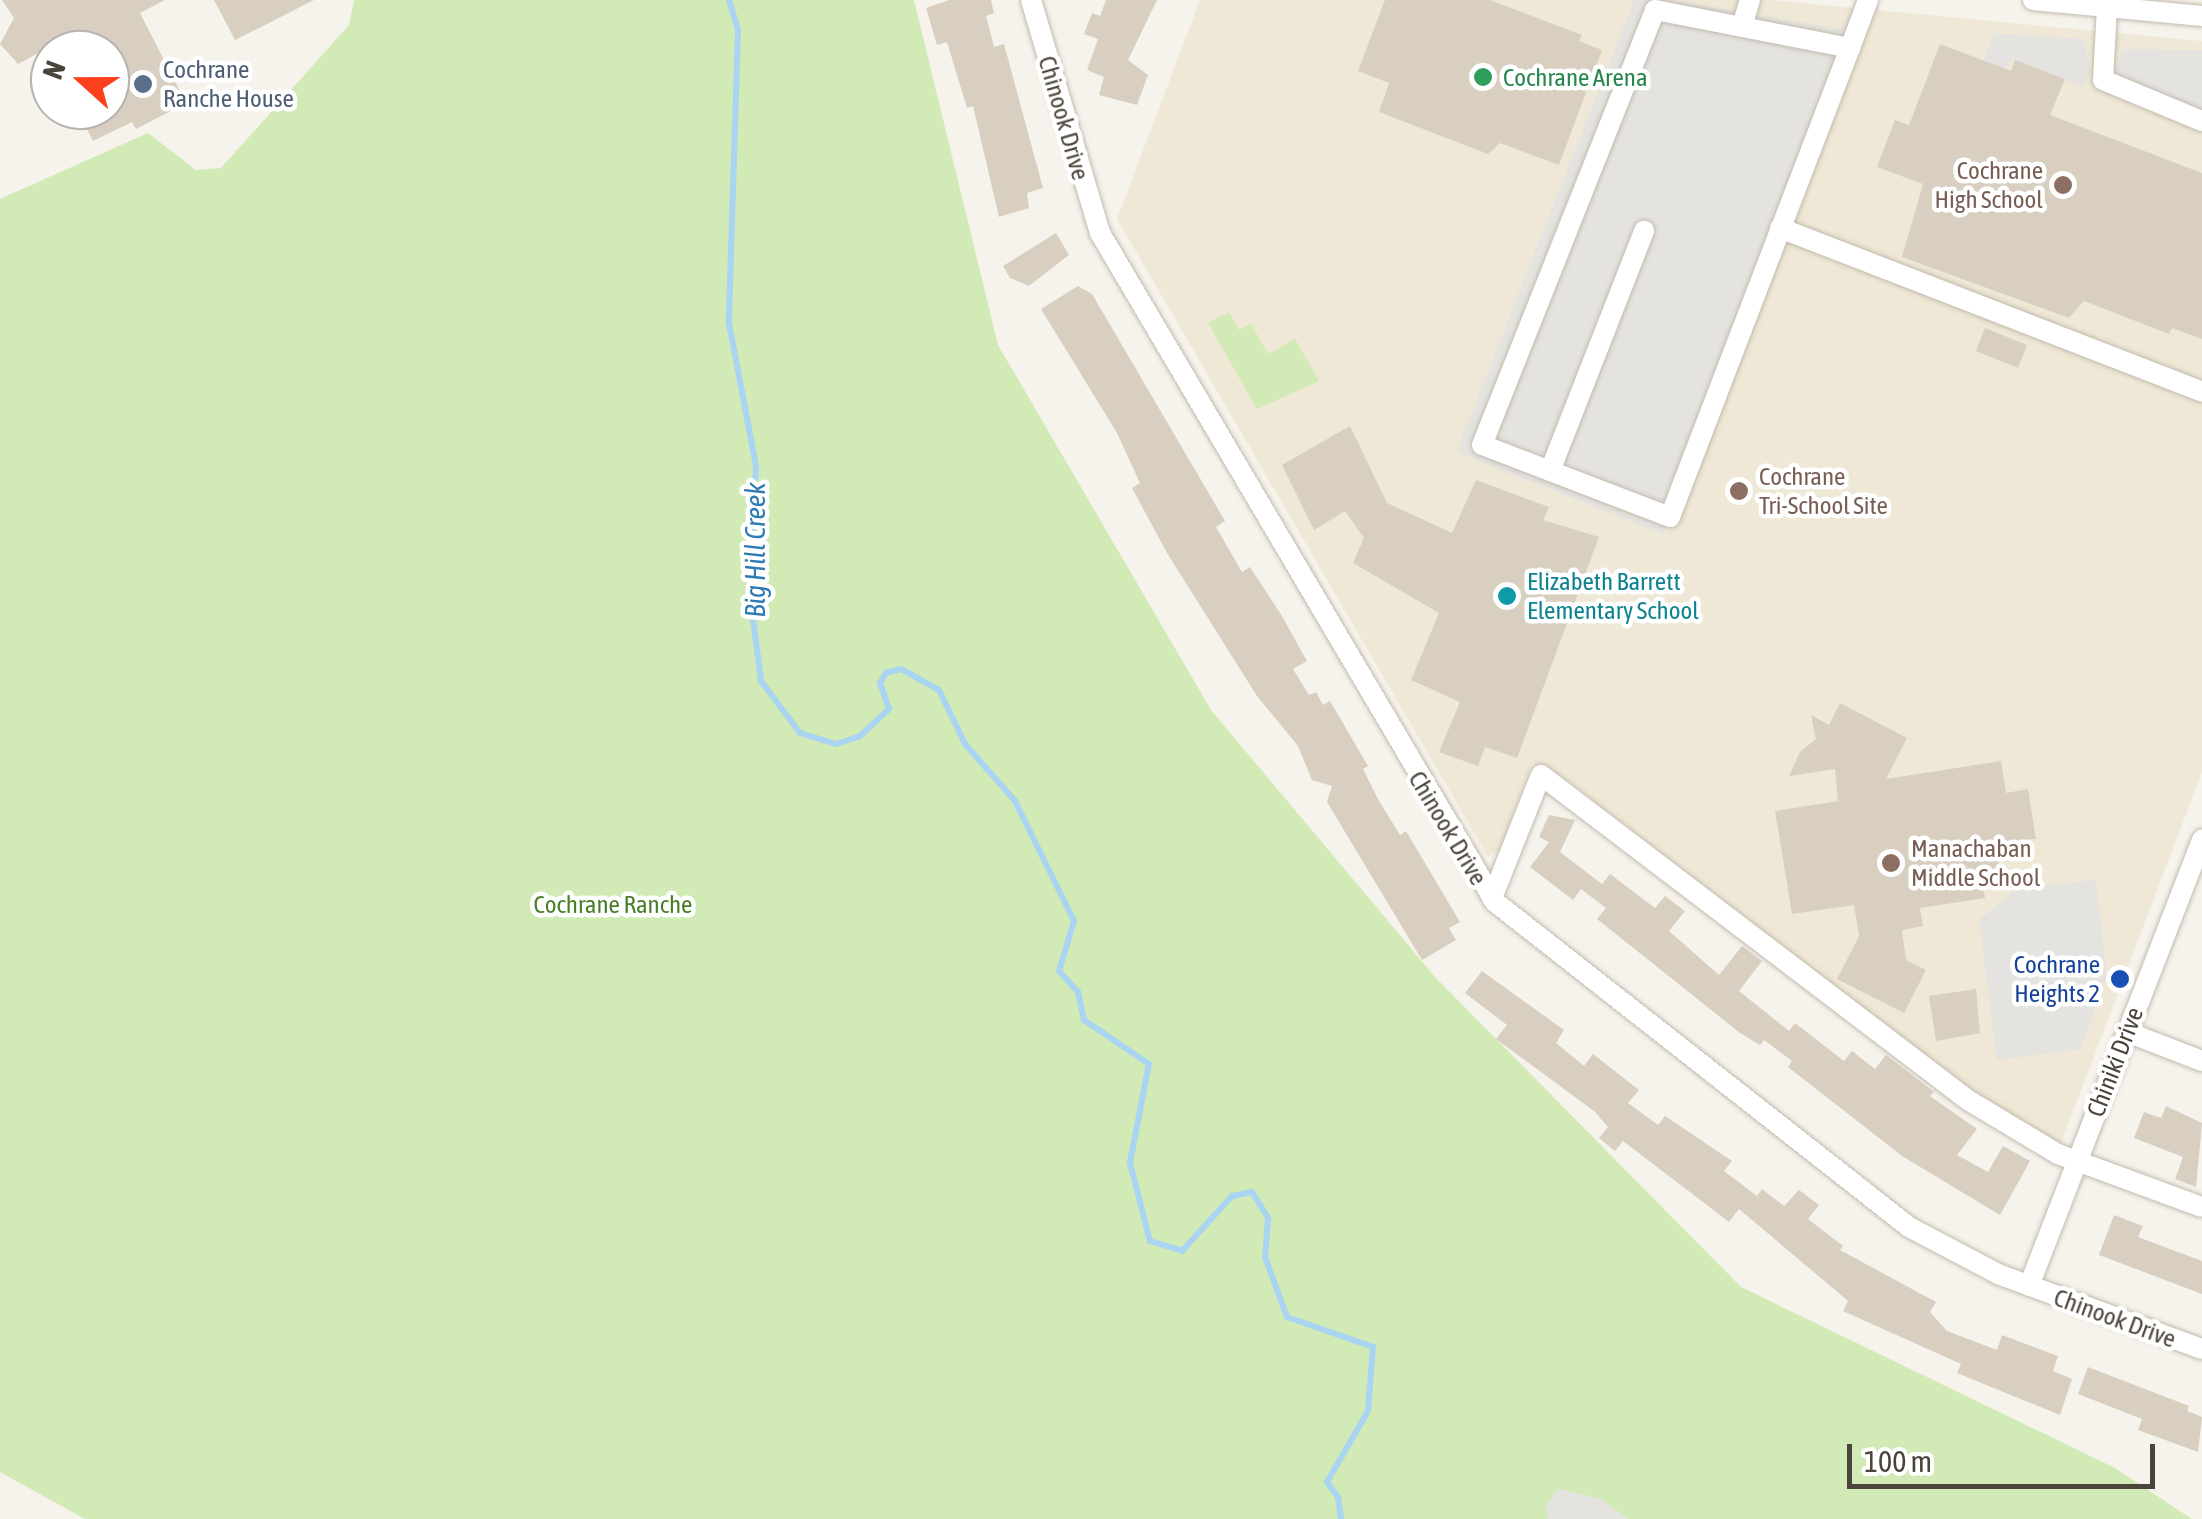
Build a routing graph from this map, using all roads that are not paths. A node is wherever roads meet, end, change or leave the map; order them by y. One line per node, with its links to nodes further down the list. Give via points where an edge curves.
1 (1031, 0): 15 (street, Chinook Drive, via 1100,233)
2 (1750, 0): 7 (street)
3 (1868, 0): 8 (street)
4 (2033, 0): 5 (street)
5 (2108, 7): 6 (street); 9 (street, via 2102,80)
6 (2202, 16)
7 (1742, 26): 8 (street); 13 (street, via 1655,10 1482,445)
8 (1850, 48): 10 (street)
9 (2202, 120)
10 (1780, 228): 12 (street); 13 (street, via 1670,518)
11 (1644, 231): 13 (street)
12 (2202, 392)
13 (1550, 472)
14 (2202, 838): 16 (street, Chiniki Drive)
15 (1492, 898): 18 (street, via 1541,775 1968,1100); 20 (street, Chinook Drive, via 1892,1216)
16 (2127, 1032): 17 (street); 18 (street, Chiniki Drive)
17 (2202, 1060)
18 (2076, 1162): 19 (street); 20 (street, Chiniki Drive)
19 (2202, 1207)
20 (2029, 1286): 21 (street, Chinook Drive)
21 (2202, 1349)

